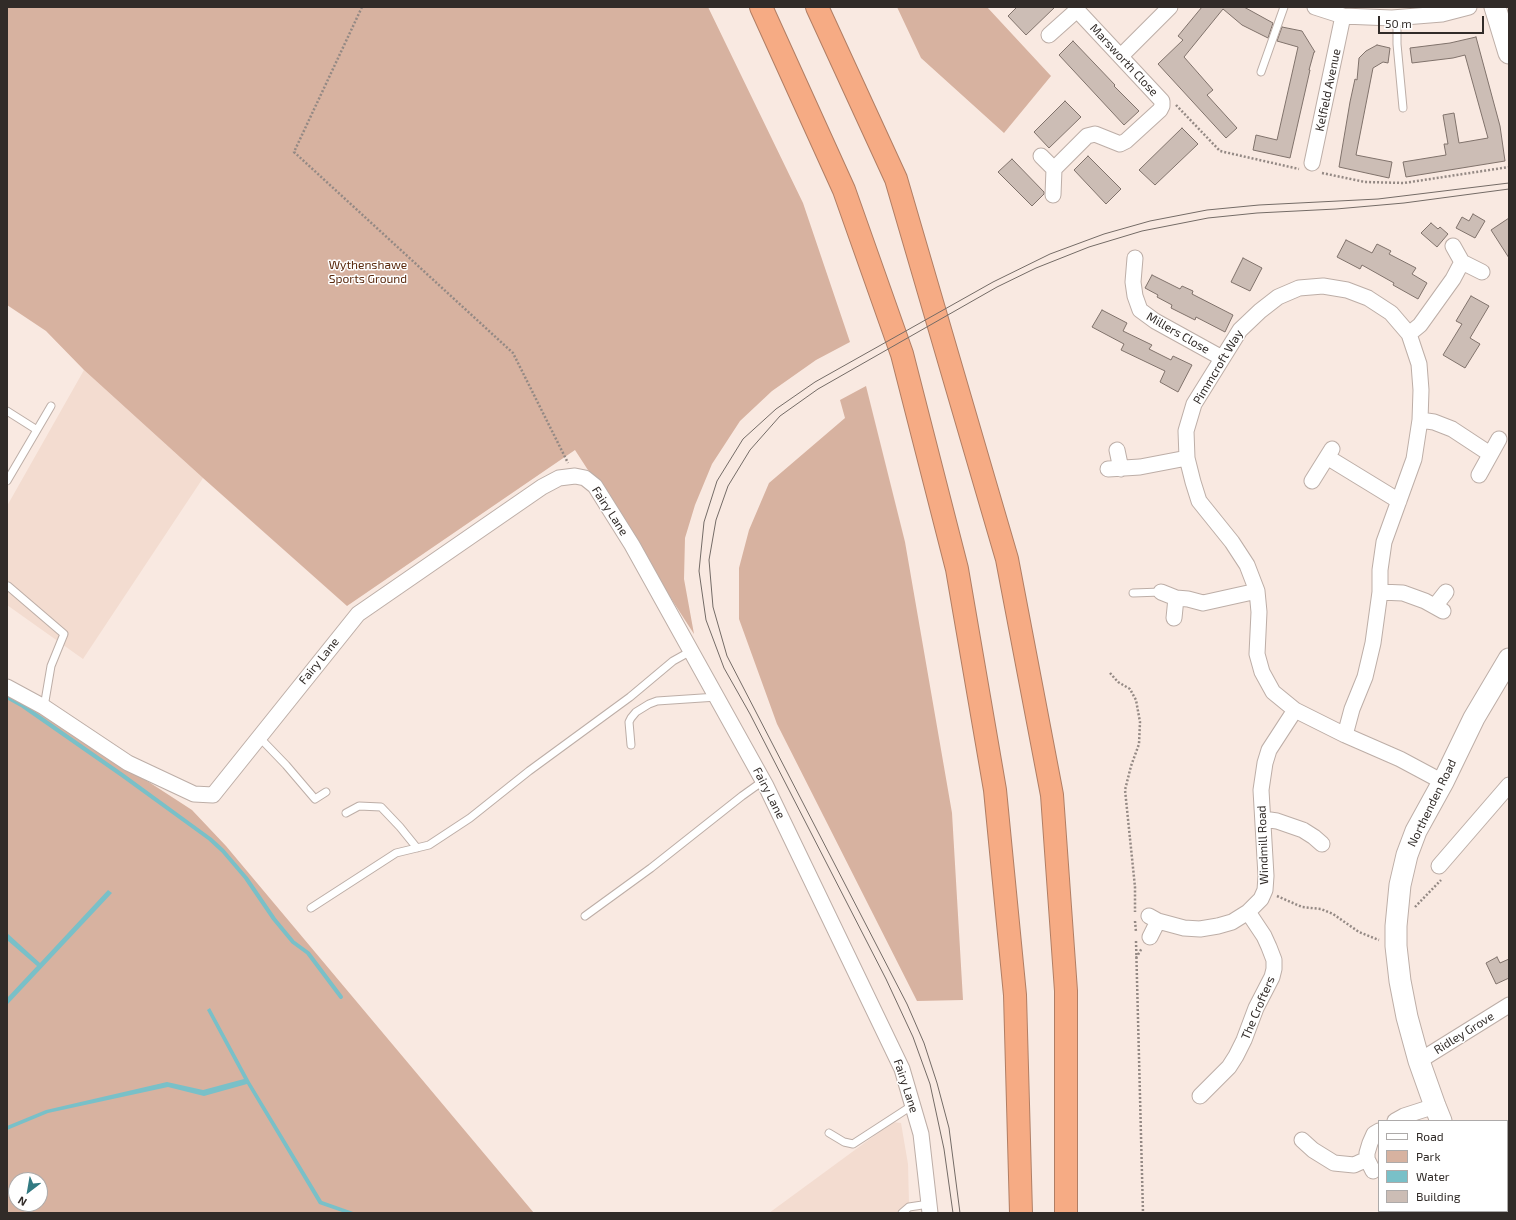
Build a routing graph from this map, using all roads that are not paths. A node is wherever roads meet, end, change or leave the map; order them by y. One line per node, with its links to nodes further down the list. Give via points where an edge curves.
1 (760, 7): 78 (highway, via 844,190 858,228 902,354 957,569 997,806 1015,995)
2 (817, 7): 79 (highway, via 896,178 1008,559 1052,795 1066,992)
3 (1170, 7): 12 (street)
4 (1284, 7): 13 (lane)
5 (1315, 7): 8 (street)
6 (1469, 7): 9 (street, via 1442,14)
7 (1495, 7): 11 (main road)
8 (1343, 16): 9 (street); 16 (street, Kelfield Avenue)
9 (1398, 18): 14 (lane, via 1397,44)
10 (1049, 35): 12 (street, Marsworth Close, via 1077,10)
11 (1509, 53)
12 (1121, 56): 17 (street, Marsworth Close, via 1162,100 1160,110 1120,144 1095,134 1087,136)
13 (1261, 72)
14 (1403, 108)
15 (1040, 156): 17 (street)
16 (1312, 163)
17 (1054, 169): 18 (street)
18 (1053, 195)
19 (1453, 246): 21 (street)
20 (1135, 258): 24 (street, Millers Close, via 1133,282 1140,310)
21 (1462, 262): 22 (street); 23 (street, via 1420,325)
22 (1482, 272)
23 (1409, 334): 24 (street, Pimmcroft Way, via 1391,313 1368,298 1347,290 1323,286 1299,288 1278,297 1260,311 1240,330); 27 (street, Pimmcroft Way, via 1419,364)
24 (1222, 358): 32 (street, Pimmcroft Way, via 1194,404 1186,431)
25 (51, 406): 28 (lane)
26 (7, 411): 28 (lane)
27 (1420, 420): 31 (street, via 1434,422 1452,430); 36 (street, Pimmcroft Way, via 1414,459)
28 (37, 430): 34 (lane)
29 (1499, 439): 31 (street)
30 (1117, 450): 32 (street, via 1114,469)
31 (1490, 454): 33 (street)
32 (1187, 458): 38 (street, Pimmcroft Way, via 1199,501 1232,542 1247,565)
33 (1479, 475)
34 (7, 481)
35 (1312, 481): 36 (street, via 1330,453)
36 (1399, 501): 40 (street, Pimmcroft Way, via 1384,542)
37 (8, 586): 49 (lane, via 64,634 51,666)
38 (1258, 591): 43 (street, via 1204,603); 50 (street, Pimmcroft Way, via 1257,654 1262,672 1272,692)
39 (1162, 592): 42 (lane); 43 (street)
40 (1380, 592): 41 (street, via 1403,593 1439,608); 51 (street, Pimmcroft Way, via 1374,643)
41 (1446, 592)
42 (1133, 593)
43 (1176, 598): 44 (street)
44 (1174, 618)
45 (691, 651): 48 (street, Fairy Lane); 52 (street, Fairy Lane, via 632,545 595,486 585,478 559,478 542,487 358,614); 61 (lane, via 673,661 630,697 470,818 429,845)
46 (1509, 659): 55 (main road, Northenden Road, via 1474,718)
47 (7, 687): 49 (street, Fairy Lane)
48 (717, 697): 53 (lane, via 657,701 649,704 631,718); 54 (street, Fairy Lane)
49 (44, 707): 52 (street, Fairy Lane, via 128,763 194,794 213,795)
50 (1295, 710): 51 (street, Pimmcroft Way); 59 (street, Windmill Road, via 1269,750 1264,764 1261,790)
51 (1345, 735): 55 (street, Pimmcroft Way, via 1400,759)
52 (259, 737): 57 (lane, via 315,799)
53 (631, 745)
54 (764, 781): 65 (lane); 70 (street, Fairy Lane, via 902,1069)
55 (1443, 782): 68 (main road, Northenden Road, via 1416,831 1400,886 1396,936 1400,981)
56 (1509, 785): 62 (street)
57 (326, 792)
58 (346, 813): 61 (lane, via 359,806 381,808)
59 (1263, 819): 60 (street, via 1278,821 1303,830); 64 (street, Windmill Road, via 1266,860 1264,890 1261,899)
60 (1322, 844)
61 (416, 848): 63 (lane, via 396,853)
62 (1439, 866)
63 (311, 908)
64 (1248, 912): 66 (street, Windmill Road, via 1232,922 1200,929 1184,928 1154,918); 69 (street, The Crofters, via 1270,947 1274,960 1272,977 1236,1056 1229,1067)
65 (585, 916)
66 (1150, 937)
67 (1509, 1005): 68 (street, Ridley Grove)
68 (1419, 1061): 71 (main road, Northenden Road)
69 (1200, 1096)
70 (913, 1105): 74 (lane, via 853,1144); 76 (street, Fairy Lane, via 921,1134)
71 (1438, 1114): 72 (street, via 1404,1116)
72 (1397, 1120)
73 (1378, 1132): 75 (street, via 1374,1134 1367,1153 1370,1165 1334,1163)
74 (829, 1133)
75 (1302, 1140)
76 (929, 1208): 77 (lane, via 909,1207)
77 (902, 1213)
78 (1021, 1213)
79 (1066, 1213)

